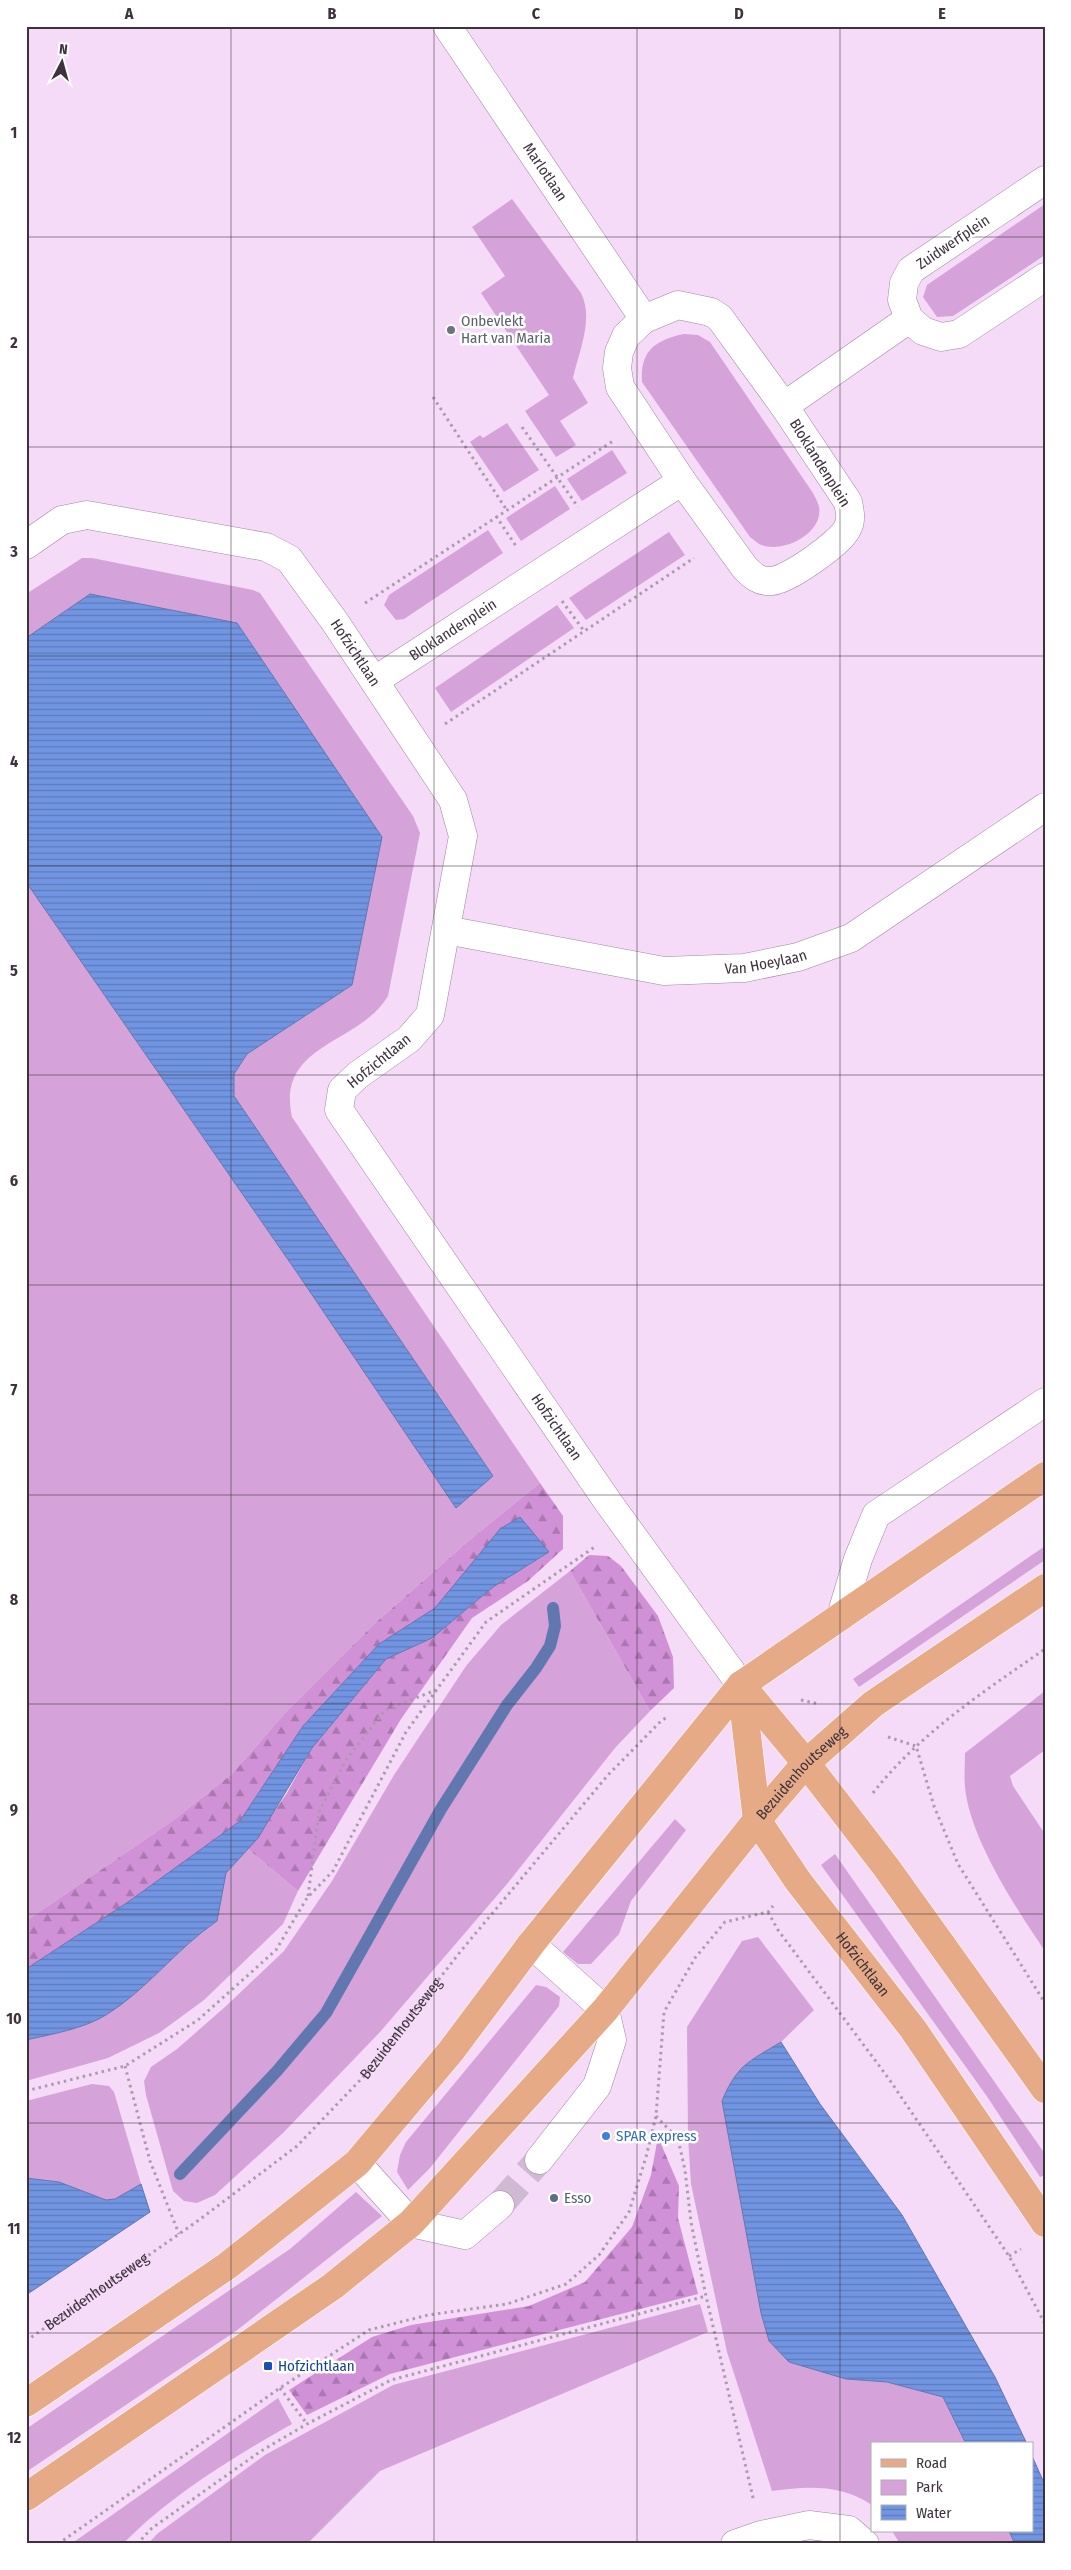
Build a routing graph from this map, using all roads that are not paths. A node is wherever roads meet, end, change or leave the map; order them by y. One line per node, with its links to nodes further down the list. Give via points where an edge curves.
1 (447, 26): 4 (street, Marlotlaan)
2 (1045, 180): 5 (street, Zuidwerfplein, via 912,270 904,283 902,300)
3 (1045, 277): 5 (street, via 959,334 941,337 923,331)
4 (644, 319): 6 (street, Bloklandenplein, via 678,305 711,312 720,318); 7 (street, Bloklandenplein, via 626,336 619,352 620,387)
5 (909, 319): 6 (street, Bloklandenplein)
6 (784, 406): 7 (street, Bloklandenplein, via 848,502 851,516 840,540 784,578 758,580 745,568)
7 (682, 481): 9 (street, Bloklandenplein)
8 (26, 545): 9 (street, Hofzichtlaan, via 62,520 87,515 266,547 289,559)
9 (374, 681): 11 (street, Hofzichtlaan, via 454,800 463,836)
10 (1045, 807): 11 (street, Van Hoeylaan, via 851,938 798,957 744,968 664,971)
11 (446, 930): 16 (street, Hofzichtlaan, via 430,1015 409,1039 342,1090 339,1110 625,1526)
12 (1045, 1402): 15 (street, via 876,1516 858,1559)
13 (1045, 1476): 15 (main road)
14 (1045, 1588): 17 (main road, Bezuidenhoutseweg, via 873,1704)
15 (841, 1616): 16 (main road)
16 (741, 1685): 17 (main road, Hofzichtlaan); 18 (main road, Hofzichtlaan); 19 (main road)
17 (806, 1763): 18 (main road, Bezuidenhoutseweg); 21 (main road, Hofzichtlaan)
18 (757, 1820): 20 (main road, Bezuidenhoutseweg); 25 (main road, Hofzichtlaan, via 798,1881 913,2028)
19 (531, 1944): 20 (street); 23 (main road, via 450,2051)
20 (605, 2010): 22 (street, via 612,2040 597,2086); 26 (main road, Bezuidenhoutseweg)
21 (1045, 2089)
22 (539, 2160)
23 (358, 2163): 26 (street); 27 (main road, via 227,2266)
24 (500, 2205): 26 (street, via 465,2235)
25 (1045, 2222)
26 (411, 2223): 28 (main road, Bezuidenhoutseweg, via 264,2336)
27 (26, 2403)
28 (26, 2497)
29 (735, 2544): 30 (street, via 809,2525 849,2530)
30 (865, 2544)

